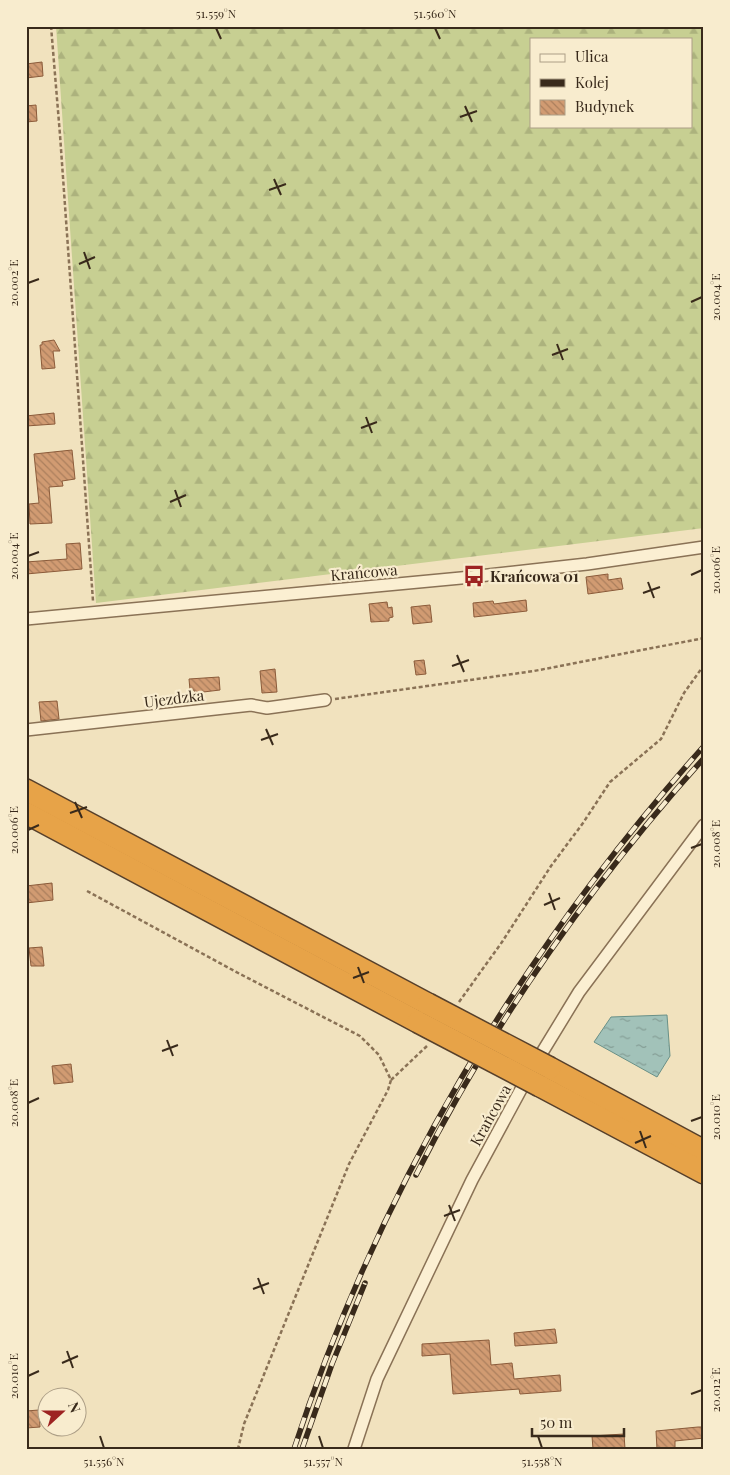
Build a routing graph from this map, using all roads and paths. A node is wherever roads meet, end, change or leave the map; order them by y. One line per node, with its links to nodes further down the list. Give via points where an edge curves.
1 (51, 26): 3 (path)
2 (704, 547): 3 (street, Krańcowa, via 461,578)
3 (94, 612): 4 (street, Krańcowa)
4 (26, 619)
5 (704, 638): 7 (path, via 534,671)
6 (704, 666): 13 (path, via 684,693 661,739 610,782)
7 (325, 700): 8 (street, Ujezdzka)
8 (26, 730)
9 (26, 790): 14 (highway)
10 (26, 813): 14 (highway)
11 (704, 825): 21 (street, Krańcowa, via 579,992 532,1069 472,1180 377,1379)
12 (87, 891): 17 (path, via 360,1036 379,1055)
13 (458, 1003)
14 (423, 1013): 16 (highway, bridge)
15 (432, 1041): 17 (path)
16 (545, 1077): 18 (highway); 19 (highway)
17 (391, 1080): 20 (path, via 349,1164 244,1424)
18 (704, 1150)
19 (704, 1173)
20 (238, 1449)
21 (354, 1449)

